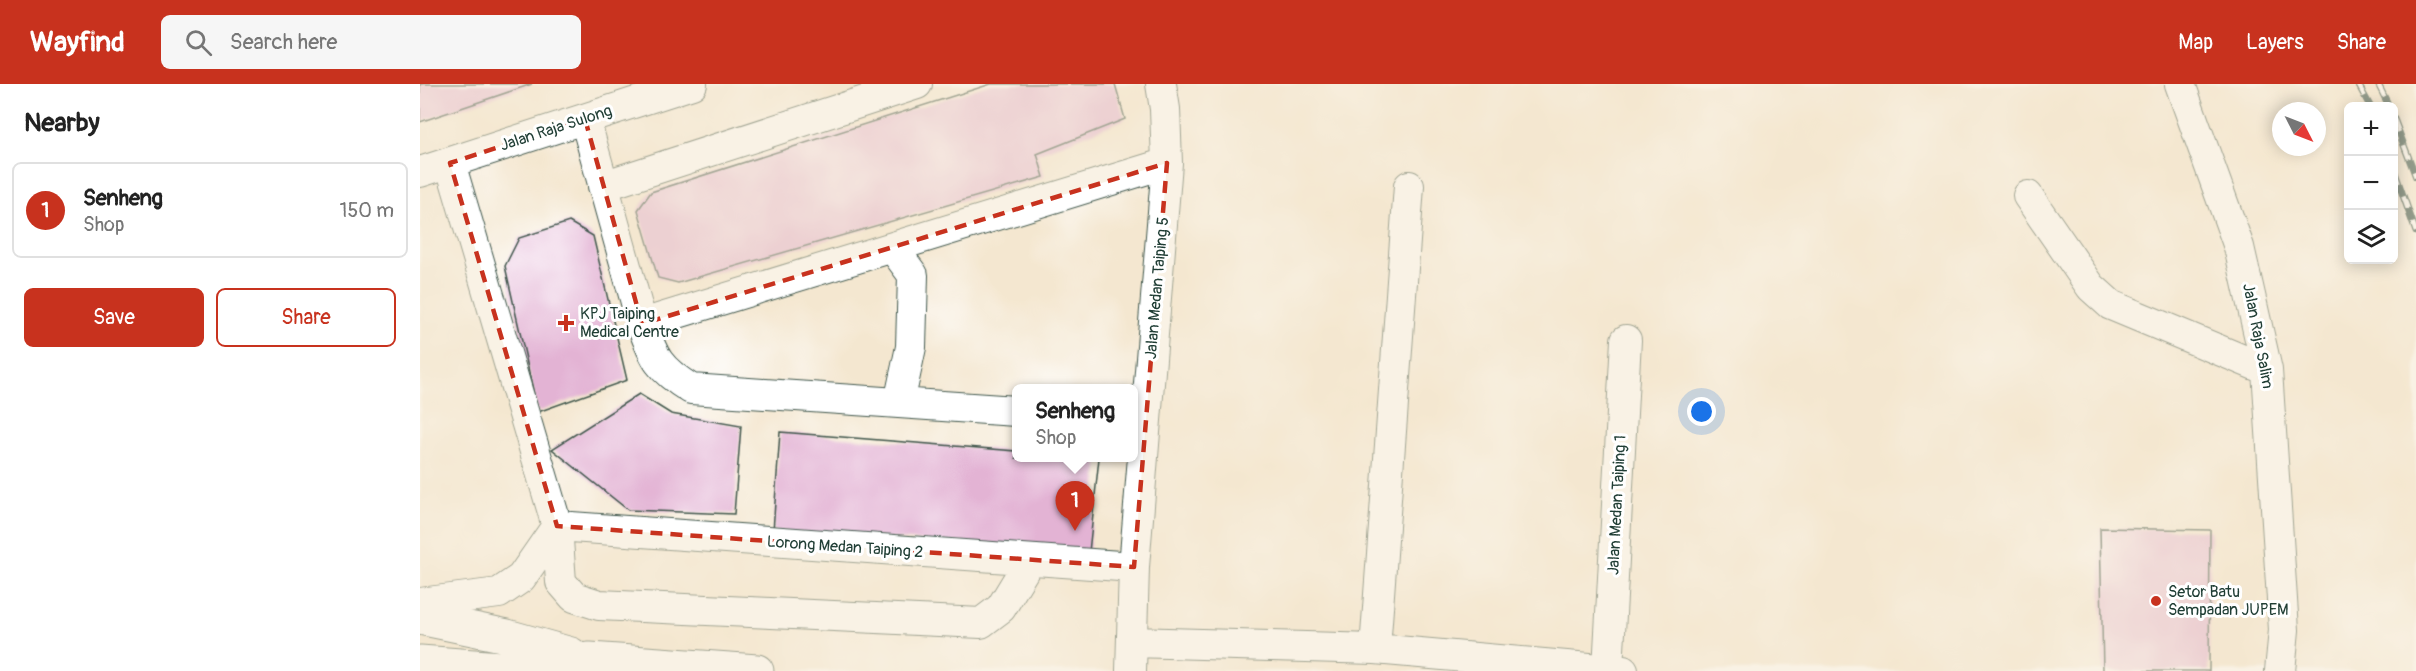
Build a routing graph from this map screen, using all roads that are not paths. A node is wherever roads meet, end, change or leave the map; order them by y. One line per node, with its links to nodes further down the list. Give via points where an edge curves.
1 (692, 84): 5 (street, Jalan Raja Sulong)
2 (916, 84): 9 (street)
3 (1161, 84): 7 (street, Jalan Medan Taiping 5, via 1166,109)
4 (2180, 84): 15 (street, Jalan Raja Salim, via 2239,247)
5 (585, 119): 6 (street, Jalan Raja Sulong); 9 (street)
6 (450, 163): 8 (street, Jalan Raja Sulong); 19 (street)
7 (1167, 163): 12 (street); 18 (street, Jalan Medan Taiping 5)
8 (420, 172)
9 (603, 186): 13 (street)
10 (1409, 186): 24 (street)
11 (2028, 196): 15 (street, via 2101,298)
12 (893, 248): 13 (street); 16 (street, via 913,275 910,347)
13 (642, 324): 16 (street, via 652,354 669,375 691,389)
14 (1626, 340): 28 (street, Jalan Medan Taiping 1)
15 (2268, 370): 30 (street, Jalan Raja Salim, via 2284,630)
16 (899, 403): 17 (street)
17 (1012, 411)
18 (1140, 420): 21 (street, Jalan Medan Taiping 5)
19 (557, 526): 20 (street, Lorong Medan Taiping 2); 20 (street, via 561,582 574,597 599,605 981,623 1001,608); 22 (street, via 521,578 499,593)
20 (1030, 560): 21 (street, Lorong Medan Taiping 2)
21 (1134, 567): 25 (street, Jalan Medan Taiping 5)
22 (420, 603)
23 (420, 618): 26 (main road)
24 (1375, 649): 25 (street); 28 (street)
25 (1132, 656)
26 (590, 659): 27 (main road, via 500,668); 29 (main road)
27 (420, 662)
28 (1616, 670)
29 (757, 671)
30 (2280, 671)

